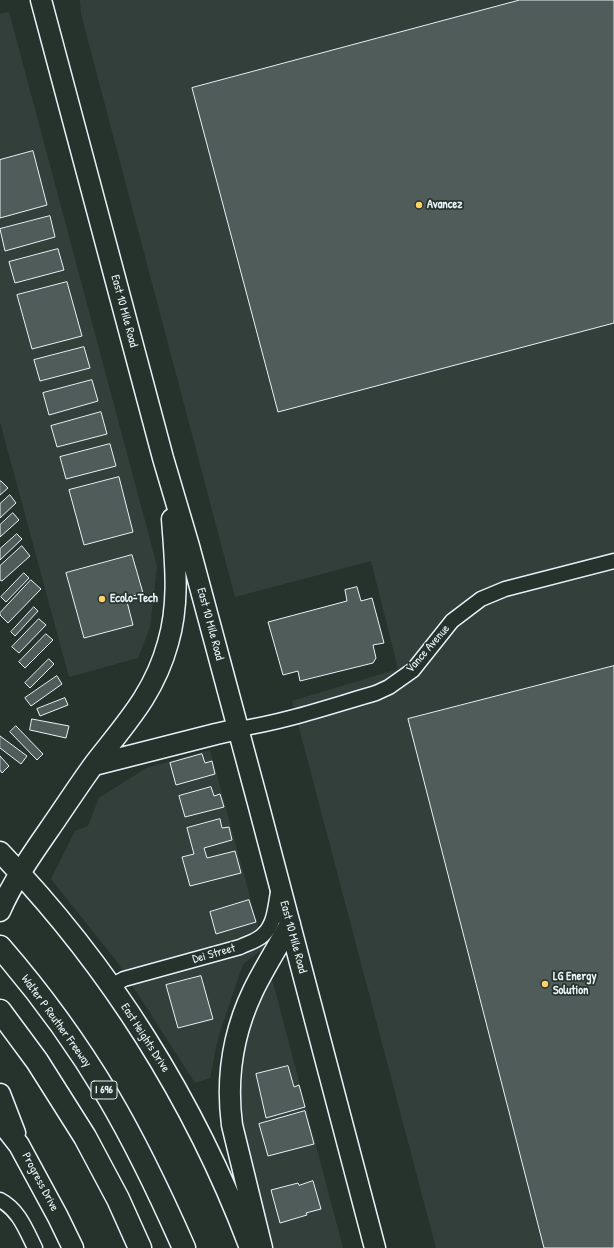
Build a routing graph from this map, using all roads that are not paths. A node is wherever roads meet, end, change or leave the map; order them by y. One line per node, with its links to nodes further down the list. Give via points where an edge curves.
1 (41, 0): 2 (main road, East 10 Mile Road)
2 (170, 481): 4 (main road, East 10 Mile Road); 5 (main road, via 176,581 174,613 168,642 158,673 135,713)
3 (614, 561): 4 (street, Vance Avenue, via 505,589 481,599 452,621 413,670 376,693 260,726)
4 (238, 729): 5 (main road); 8 (main road, East 10 Mile Road)
5 (94, 765): 7 (main road)
6 (0, 852): 7 (main road, East Heights Drive)
7 (20, 873): 9 (main road); 12 (main road, East Heights Drive, via 71,933)
8 (279, 884): 10 (main road, East 10 Mile Road); 12 (street, Dei Street, via 272,921 262,936 219,953 124,979)
9 (1, 909)
10 (290, 924): 23 (main road, via 260,976 246,1008 232,1064 232,1125); 24 (main road, East 10 Mile Road)
11 (0, 947): 21 (highway, Walter P Reuther Freeway / I 696, via 53,1014 108,1096 158,1190)
12 (111, 986): 22 (main road, East Heights Drive, via 172,1080 214,1164)
13 (0, 1011): 20 (highway, via 37,1061 85,1137 118,1199)
14 (0, 1094): 16 (main road)
15 (0, 1121): 16 (main road, Progress Drive)
16 (20, 1144): 19 (main road, Progress Drive)
17 (0, 1200): 18 (street, via 13,1208)
18 (35, 1248)
19 (73, 1248)
20 (140, 1248)
21 (184, 1248)
22 (250, 1248)
23 (262, 1248)
24 (375, 1248)

